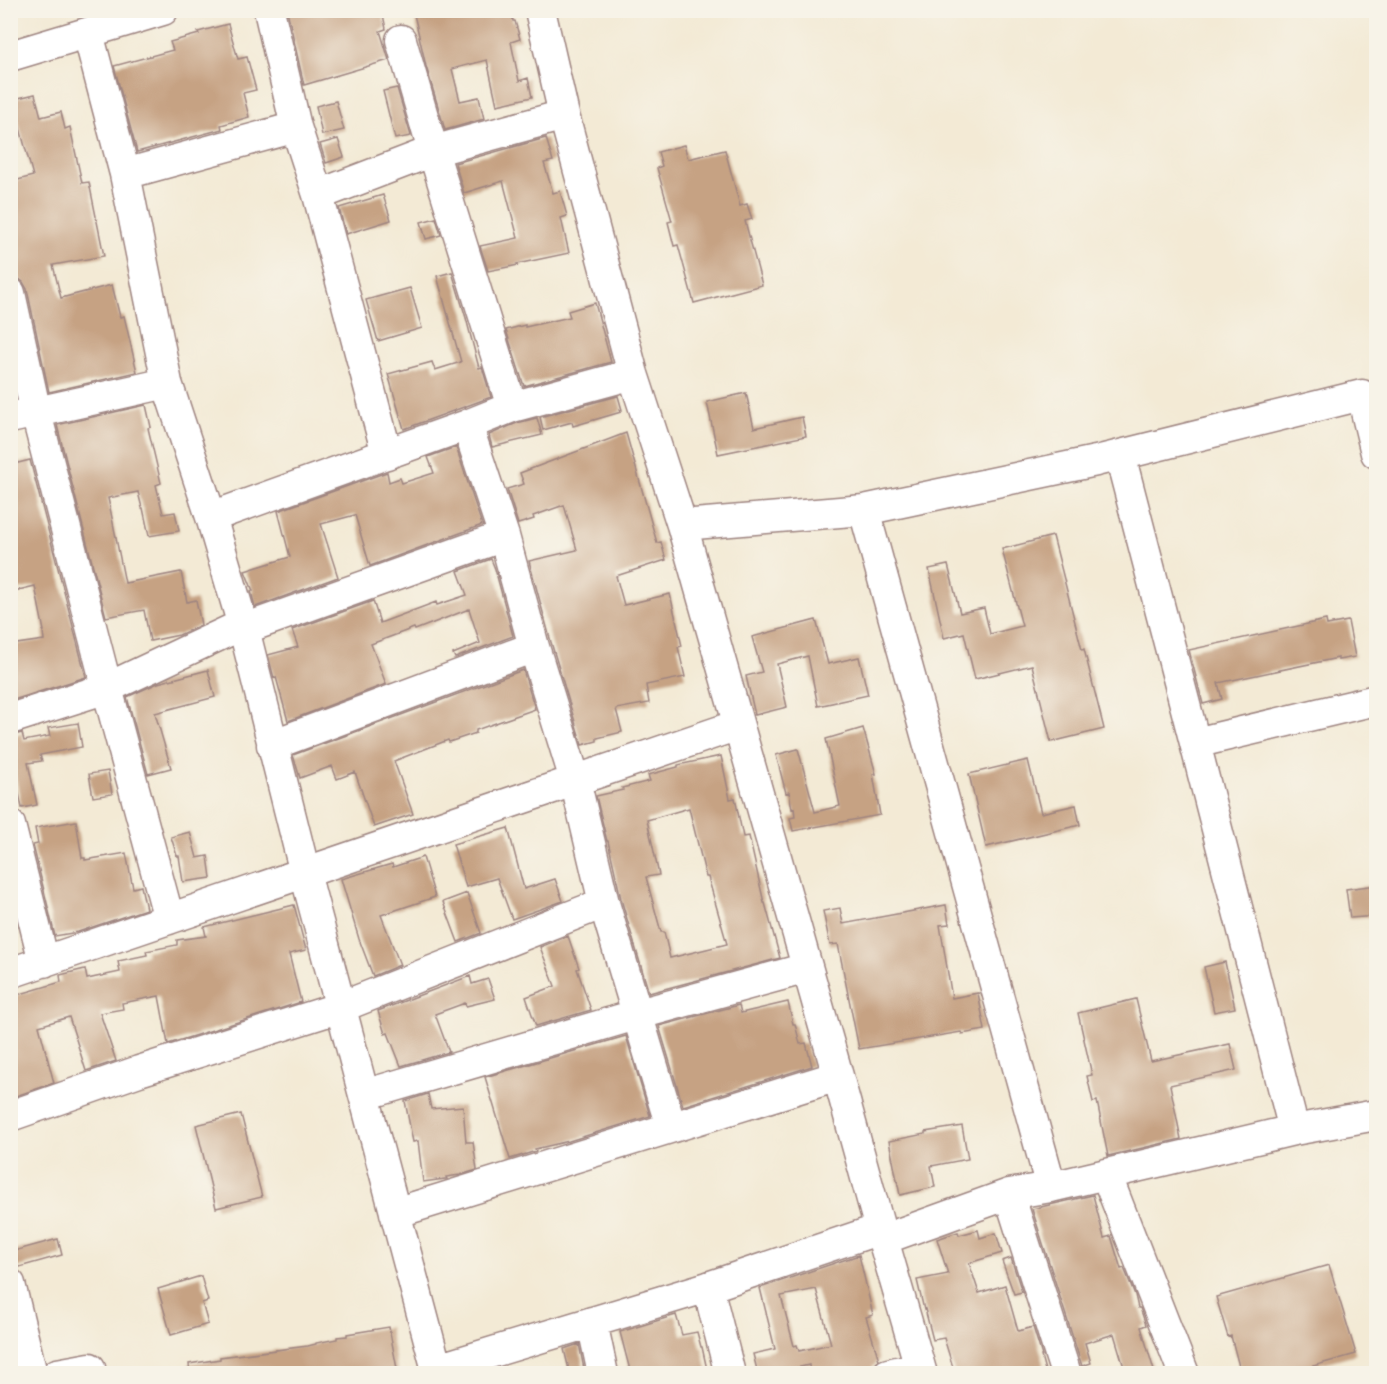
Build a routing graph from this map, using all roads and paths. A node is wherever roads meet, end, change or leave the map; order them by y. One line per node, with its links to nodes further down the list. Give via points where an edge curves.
1 (163, 10): 4 (street)
2 (269, 10): 8 (street)
3 (540, 10): 7 (street)
4 (88, 33): 6 (street); 10 (street)
5 (400, 40): 9 (street)
6 (10, 56)
7 (564, 115): 9 (street); 13 (street)
8 (296, 127): 10 (street); 11 (street)
9 (433, 151): 11 (street); 15 (street)
10 (126, 174): 14 (street)
11 (318, 195): 19 (street)
12 (10, 293): 16 (street)
13 (633, 374): 15 (street); 23 (street)
14 (167, 383): 16 (street); 22 (street)
15 (512, 407): 17 (street)
16 (23, 416): 27 (street)
17 (467, 425): 19 (street); 24 (street)
18 (1377, 453): 20 (street, via 1362,395)
19 (387, 454): 22 (street)
20 (1120, 455): 21 (street); 31 (street)
21 (864, 510): 23 (street); 50 (street)
22 (211, 517): 25 (street)
23 (682, 525): 30 (street)
24 (504, 536): 25 (street); 26 (street)
25 (244, 629): 27 (street, via 235,628); 32 (street)
26 (534, 647): 32 (street); 33 (street)
27 (107, 688): 29 (street); 37 (street)
28 (1377, 700): 31 (street)
29 (10, 719)
30 (738, 725): 33 (street); 39 (street)
31 (1195, 743): 48 (street)
32 (272, 746): 35 (street)
33 (575, 780): 35 (street); 36 (street)
34 (10, 825): 38 (street)
35 (305, 873): 37 (street); 41 (street)
36 (604, 903): 41 (street); 42 (street)
37 (169, 919): 38 (street)
38 (44, 962): 40 (street)
39 (807, 968): 42 (street); 43 (street)
40 (10, 973)
41 (341, 1007): 44 (street); 46 (street)
42 (638, 1014): 44 (street); 47 (street)
43 (838, 1076): 47 (street); 53 (street)
44 (364, 1095): 52 (street)
45 (1377, 1115): 48 (street)
46 (10, 1116)
47 (671, 1127): 52 (street)
48 (1294, 1130): 49 (street)
49 (1106, 1174): 50 (street); 66 (street)
50 (1051, 1187): 51 (street)
51 (1009, 1194): 53 (street, via 884,1239); 65 (street)
52 (395, 1213): 59 (street)
53 (880, 1229): 55 (street); 58 (street)
54 (10, 1284): 60 (street)
55 (708, 1287): 56 (street); 63 (street)
56 (592, 1322): 59 (street); 62 (street)
57 (90, 1368): 61 (street)
58 (921, 1370): 64 (street)
59 (437, 1371)
60 (32, 1374)
61 (57, 1374)
62 (603, 1374)
63 (730, 1374)
64 (888, 1374)
65 (1066, 1374)
66 (1184, 1374)

